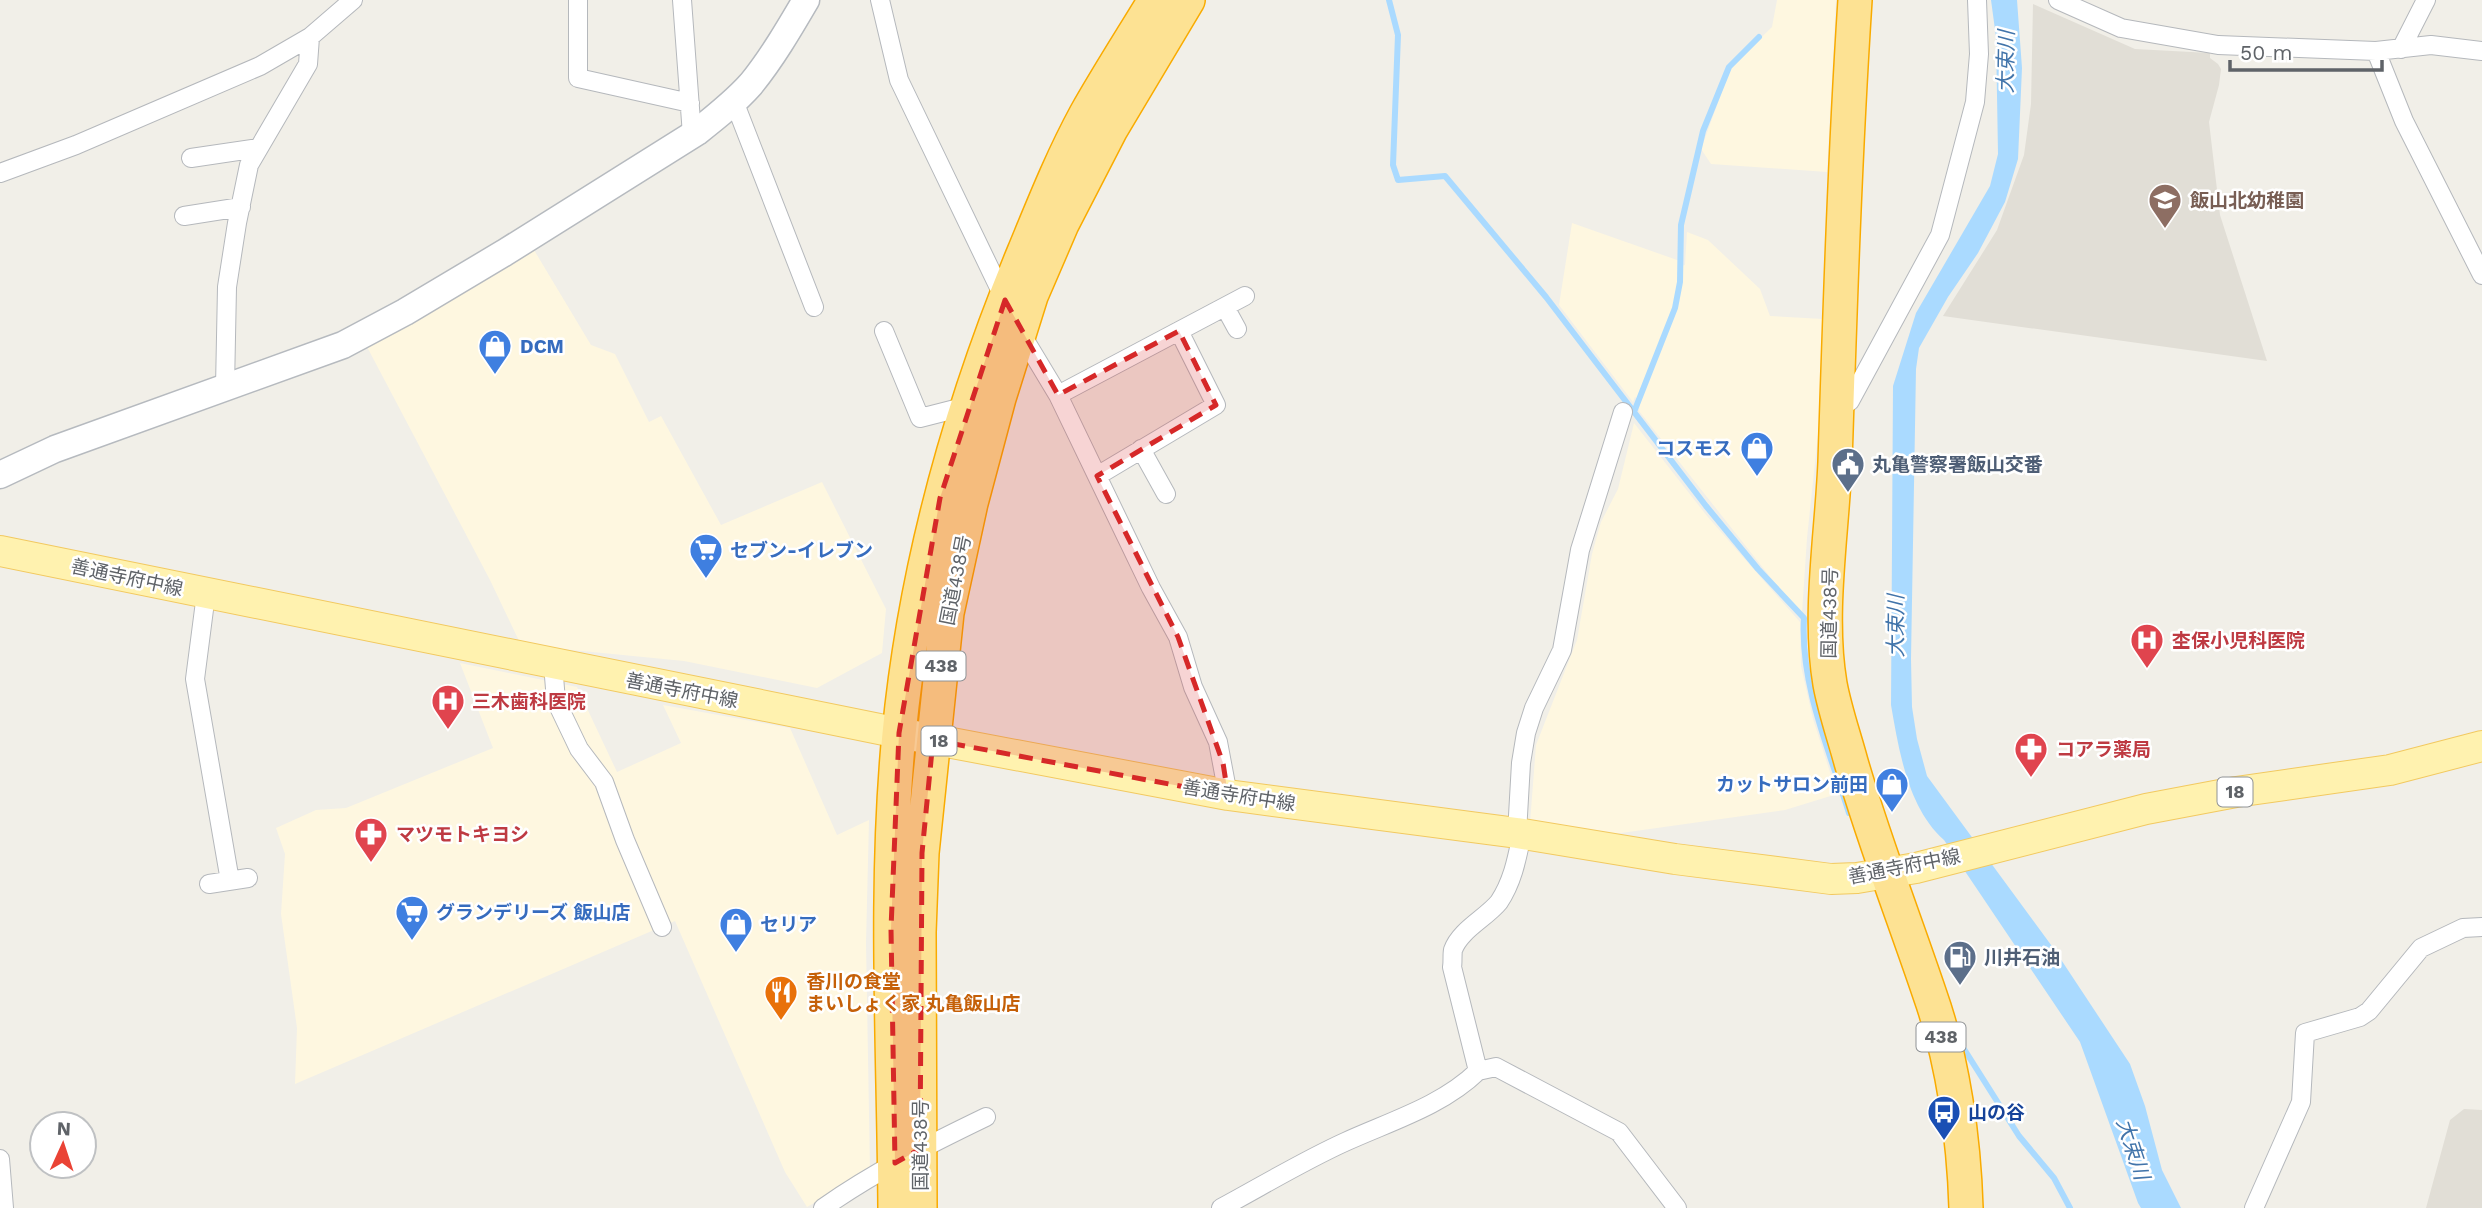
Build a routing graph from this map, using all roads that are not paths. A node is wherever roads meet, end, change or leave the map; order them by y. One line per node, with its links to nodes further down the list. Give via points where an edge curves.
1 (354, 0): 13 (street)
2 (578, 0): 18 (street, via 578,78)
3 (682, 0): 18 (street)
4 (806, 0): 17 (street, via 785,36)
5 (880, 0): 27 (street, via 899,80)
6 (1155, 0): 27 (highway, 国道438号 / 438, via 1085,116)
7 (1188, 0): 33 (highway, 国道438号 / 438, via 1111,129 1062,224)
8 (1855, 0): 37 (highway, 国道438号 / 438)
9 (1978, 0): 37 (street, via 1975,102 1940,235 1850,401)
10 (2058, 0): 12 (street)
11 (2427, 0): 14 (street)
12 (2087, 6): 15 (street, via 2121,28 2218,45)
13 (310, 37): 20 (street, via 308,64); 22 (street, via 260,66)
14 (2401, 48): 15 (street); 16 (street, via 2431,45)
15 (2376, 51): 25 (street, via 2404,121)
16 (2482, 51)
17 (734, 101): 19 (street); 28 (street)
18 (690, 103): 19 (street)
19 (692, 135): 34 (street, via 405,312 343,345)
20 (258, 148): 21 (street); 23 (street, via 249,165)
21 (191, 158)
22 (0, 173)
23 (240, 207): 24 (street); 34 (street, via 227,287)
24 (184, 215)
25 (2482, 275)
26 (1245, 296): 29 (street)
27 (1005, 300): 33 (street); 36 (highway, 国道438号 / 438)
28 (814, 306)
29 (1225, 307): 30 (street); 32 (street)
30 (1237, 329)
31 (884, 331): 36 (street, via 920,418)
32 (1179, 331): 35 (street); 39 (street, via 1216,405)
33 (1020, 332): 35 (street); 47 (highway, 国道438号 / 438, via 971,503 947,614)
34 (225, 387): 40 (street, via 55,449)
35 (1058, 396): 41 (street)
36 (967, 405): 46 (highway, 国道438号 / 438, via 940,498 918,600)
37 (1837, 410): 51 (highway, 国道438号 / 438, via 1828,661 1835,706)
38 (1623, 412): 50 (street, via 1580,550 1562,650 1526,733)
39 (1141, 449): 41 (street); 42 (street)
40 (0, 475)
41 (1097, 476): 49 (street, via 1178,638 1193,687 1218,742)
42 (1166, 494)
43 (0, 551): 44 (main road, 善通寺府中線 / 18)
44 (206, 594): 45 (main road, 善通寺府中線 / 18); 52 (street, via 195,679 239,880)
45 (553, 664): 46 (main road, 善通寺府中線 / 18); 53 (street, via 556,701 579,749 604,782)
46 (899, 733): 47 (main road, 善通寺府中線 / 18); 57 (highway, 国道438号 / 438, via 891,929)
47 (933, 740): 49 (main road, 善通寺府中線 / 18); 57 (highway, 国道438号 / 438)
48 (2482, 746): 51 (main road, 善通寺府中線 / 18, via 2390,770 2146,808)
49 (1228, 795): 50 (main road, 善通寺府中線 / 18)
50 (1520, 833): 51 (main road, 善通寺府中線 / 18, via 1831,879); 55 (street, via 1508,886 1454,950 1452,967)
51 (1886, 872): 65 (highway, 国道438号 / 438, via 1931,998 1946,1055 1961,1142)
52 (209, 884)
53 (662, 927)
54 (2482, 927): 66 (street, via 2463,928 2421,948 2360,1017 2305,1033 2301,1102)
55 (1478, 1071): 63 (street, via 1460,1088 1344,1142); 64 (street, via 1496,1067 1619,1132)
56 (986, 1118): 57 (street)
57 (907, 1156): 60 (street); 61 (highway, 国道438号 / 438); 62 (highway, 国道438号 / 438)
58 (0, 1159): 59 (street)
59 (4, 1208)
60 (822, 1208)
61 (895, 1208)
62 (920, 1208)
63 (1221, 1208)
64 (1677, 1208)
65 (1966, 1208)
66 (2253, 1208)

